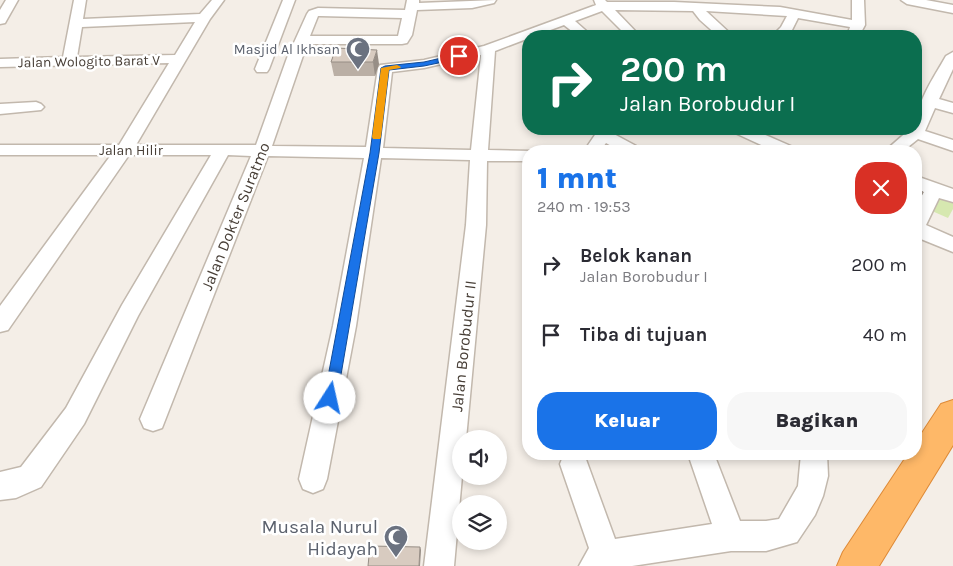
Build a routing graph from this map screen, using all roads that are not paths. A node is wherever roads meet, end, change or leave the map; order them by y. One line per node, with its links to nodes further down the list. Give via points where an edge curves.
1 (12, 0): 14 (street)
2 (80, 0): 16 (street)
3 (218, 0): 13 (street)
4 (289, 0): 27 (street)
5 (858, 0): 23 (street, via 860,10)
6 (907, 0): 11 (street)
7 (486, 1): 9 (street)
8 (600, 3): 10 (street); 15 (street); 19 (street)
9 (412, 7): 25 (street, via 402,40); 26 (street, Jalan Dokter Suratmo, via 316,12)
10 (697, 7): 12 (street); 20 (street)
11 (953, 8)
12 (795, 13): 21 (street); 22 (street)
13 (204, 18): 16 (street); 30 (street)
14 (0, 20)
15 (566, 20): 17 (street); 18 (street)
16 (76, 23): 31 (street)
17 (539, 30)
18 (578, 30)
19 (628, 30)
20 (719, 30)
21 (785, 30)
22 (853, 30)
23 (856, 30)
24 (522, 36): 28 (street)
25 (389, 41): 26 (street); 33 (street)
26 (301, 43): 27 (street); 50 (street, Jalan Dokter Suratmo)
27 (272, 45): 34 (street)
28 (488, 49): 33 (street, via 424,64); 53 (street, Jalan Borobudur II)
29 (953, 56): 35 (street)
30 (179, 59): 31 (street, Jalan Wologito Barat V); 48 (street)
31 (69, 60): 32 (street, Jalan Wologito Barat V)
32 (0, 63)
33 (385, 68): 51 (street)
34 (262, 69)
35 (930, 101): 38 (street); 39 (street)
36 (36, 107): 37 (street)
37 (0, 108)
38 (953, 108)
39 (922, 119)
40 (609, 135): 44 (street)
41 (913, 135): 46 (street)
42 (922, 135): 47 (street)
43 (760, 139): 45 (street)
44 (623, 145)
45 (774, 145)
46 (901, 145)
47 (953, 146)
48 (124, 150): 49 (street, Jalan Hilir); 52 (street, Jalan Hilir); 61 (street)
49 (223, 150): 50 (street, Jalan Hilir); 68 (street, via 130,311 75,416 31,477 16,484)
50 (262, 151): 51 (street, Jalan Hilir); 63 (street, Jalan Dokter Suratmo)
51 (374, 153): 53 (street, Jalan Hilir); 67 (street)
52 (4, 154)
53 (479, 156): 54 (street, Jalan Hilir); 71 (street, Jalan Borobudur II, via 470,290)
54 (522, 156)
55 (922, 184): 56 (street)
56 (934, 189): 57 (street); 58 (street)
57 (953, 196)
58 (922, 215)
59 (922, 231): 60 (street)
60 (953, 245)
61 (0, 323)
62 (953, 415): 72 (highway)
63 (153, 420)
64 (703, 460): 69 (street)
65 (814, 460): 69 (street, via 812,491 787,532)
66 (574, 464): 70 (street)
67 (313, 479)
68 (0, 486)
69 (731, 536): 70 (street)
70 (600, 560)
71 (439, 566)
72 (857, 566)

